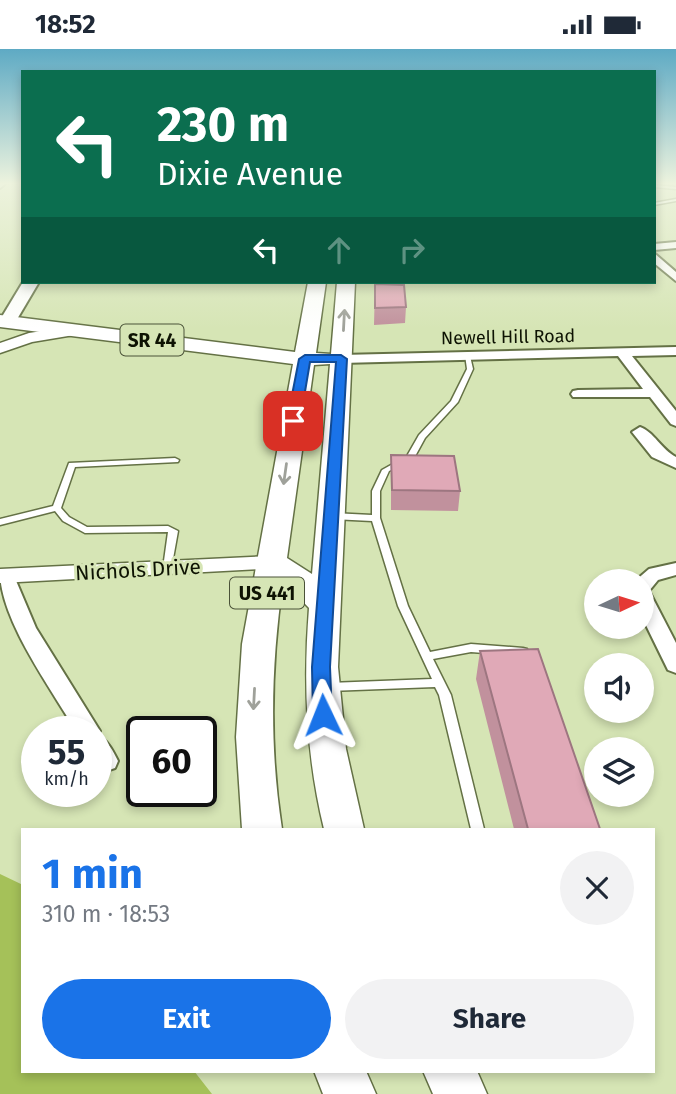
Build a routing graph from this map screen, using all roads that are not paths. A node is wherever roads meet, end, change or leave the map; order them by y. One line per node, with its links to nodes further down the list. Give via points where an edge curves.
1 (676, 245): 2 (street)
2 (656, 247)
3 (656, 258): 4 (street)
4 (676, 278)
5 (31, 284): 9 (main road)
6 (317, 284): 8 (main road, US 441)
7 (346, 284): 17 (main road, US 441, one-way to 7)
8 (310, 327): 12 (main road, via 281,340); 16 (main road, US 441)
9 (2, 328): 10 (main road, SR 44)
10 (75, 331): 11 (street); 12 (main road, SR 44)
11 (0, 348)
12 (217, 348): 16 (main road, SR 44)
13 (676, 351): 14 (street, Newell Hill Road)
14 (622, 352): 15 (street, Newell Hill Road); 18 (street)
15 (467, 356): 17 (street, Newell Hill Road); 26 (lane, via 470,369 454,403 422,437 410,458 386,470 376,491)
16 (305, 359): 17 (main road, SR 44); 28 (main road, US 441, one-way to 28)
17 (341, 359): 25 (main road, US 441)
18 (654, 393): 19 (street); 20 (street)
19 (578, 394)
20 (676, 421)
21 (640, 432): 23 (street, via 658,454)
22 (175, 460): 24 (lane, via 72,465)
23 (676, 463)
24 (57, 508): 27 (lane); 29 (lane, via 78,528 173,531)
25 (331, 516): 26 (lane); 33 (main road, US 441)
26 (376, 518): 35 (lane, via 402,606)
27 (0, 523)
28 (272, 563): 29 (street, Nichols Drive); 33 (main road, via 308,583); 41 (main road, US 441, one-way to 41, via 254,701 254,770)
29 (168, 568): 31 (street, Nichols Drive)
30 (676, 569): 32 (street)
31 (1, 571): 40 (street, via 26,628)
32 (654, 574)
33 (325, 608): 39 (main road, US 441)
34 (654, 613): 37 (street)
35 (426, 657): 36 (lane, via 471,648 519,651); 38 (lane)
36 (535, 657)
37 (676, 665)
38 (439, 683): 39 (lane); 43 (lane)
39 (322, 687): 42 (main road, US 441, via 330,773)
40 (79, 716)
41 (262, 828)
42 (344, 828)
43 (478, 828)
44 (341, 1073): 46 (main road)
45 (449, 1073): 47 (main road)
46 (350, 1094)
47 (461, 1094)

